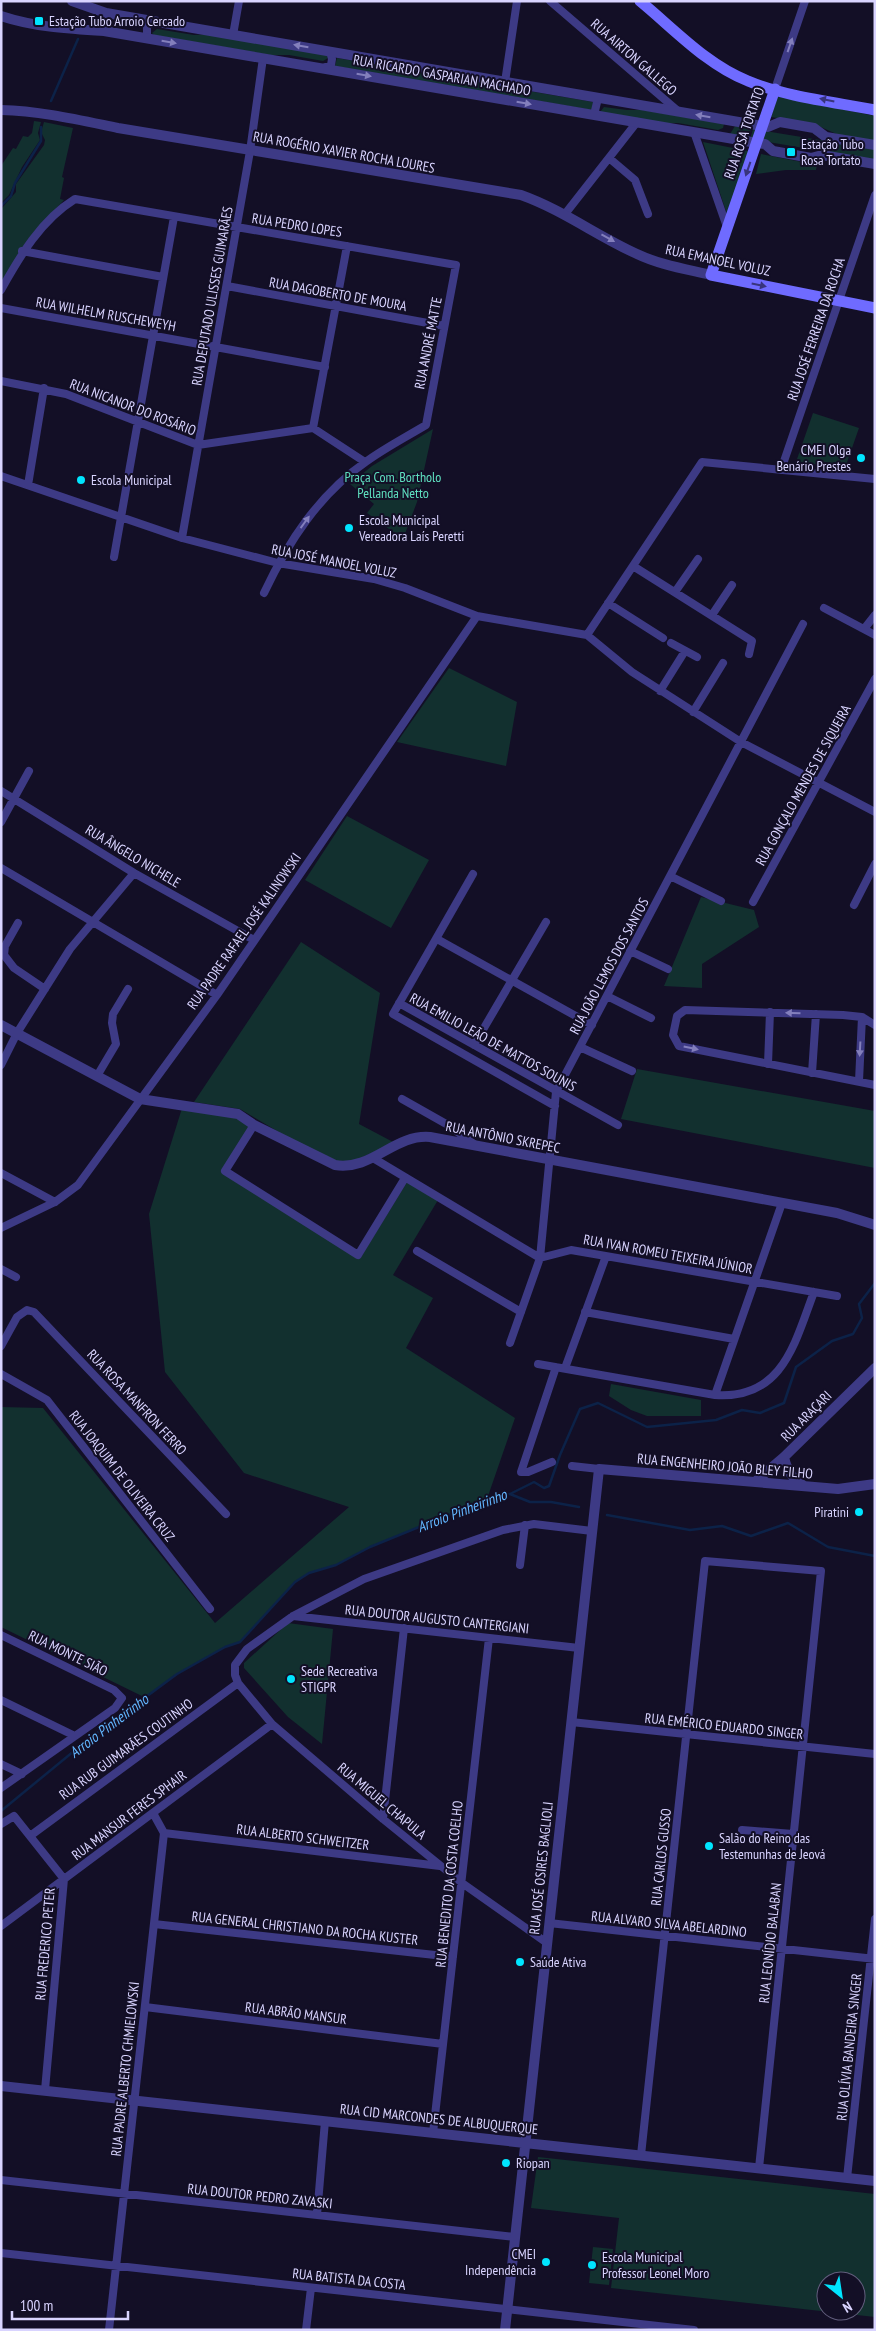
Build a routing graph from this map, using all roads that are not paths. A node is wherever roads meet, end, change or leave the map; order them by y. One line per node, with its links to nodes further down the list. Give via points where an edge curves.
1 (72, 1): 8 (street, RUA RICARDO GASPARIAN MACHADO)
2 (239, 1): 9 (street)
3 (517, 1): 14 (street)
4 (550, 1): 19 (street, RUA AIRTON GALLEGO)
5 (640, 1): 15 (main road, via 714,63 748,81)
6 (805, 1): 15 (street, RUA ROSA TORTATO, one-way to 6)
7 (1, 16): 10 (street, RUA RICARDO GASPARIAN MACHADO, via 61,29)
8 (152, 21): 9 (street, RUA RICARDO GASPARIAN MACHADO); 10 (street, via 147,27)
9 (233, 35): 11 (street, RUA RICARDO GASPARIAN MACHADO, one-way to 9)
10 (147, 38): 12 (street, RUA RICARDO GASPARIAN MACHADO, one-way to 12)
11 (330, 51): 13 (street, via 330,65); 14 (street, RUA RICARDO GASPARIAN MACHADO)
12 (263, 58): 13 (street, RUA RICARDO GASPARIAN MACHADO); 28 (street, RUA DEPUTADO ULISSES GUIMARÃES)
13 (323, 68): 20 (street, RUA RICARDO GASPARIAN MACHADO, one-way to 20)
14 (505, 82): 16 (street, RUA RICARDO GASPARIAN MACHADO)
15 (775, 89): 18 (main road, one-way to 15); 23 (main road, RUA ROSA TORTATO)
16 (598, 98): 19 (street, RUA RICARDO GASPARIAN MACHADO); 20 (street)
17 (1, 110): 28 (street, RUA ROGÉRIO XAVIER ROCHA LOURES, via 28,111)
18 (875, 110)
19 (679, 112): 21 (street, RUA RICARDO GASPARIAN MACHADO, one-way to 19)
20 (594, 115): 22 (street, RUA RICARDO GASPARIAN MACHADO)
21 (731, 121): 23 (street, RUA RICARDO GASPARIAN MACHADO); 25 (street)
22 (637, 122): 24 (street, RUA RICARDO GASPARIAN MACHADO); 29 (street)
23 (762, 126): 26 (main road, RUA ROSA TORTATO); 27 (street, RUA RICARDO GASPARIAN MACHADO, via 780,122 814,128 826,137)
24 (694, 132): 25 (street, RUA RICARDO GASPARIAN MACHADO); 36 (street)
25 (725, 137): 26 (street, RUA RICARDO GASPARIAN MACHADO)
26 (756, 143): 30 (street, RUA RICARDO GASPARIAN MACHADO, via 765,144 773,151 810,158 822,154); 36 (main road, RUA ROSA TORTATO, one-way to 36)
27 (875, 145)
28 (250, 150): 32 (street, RUA ROGÉRIO XAVIER ROCHA LOURES, via 521,195); 35 (street, RUA DEPUTADO ULISSES GUIMARÃES)
29 (609, 158): 32 (street); 33 (street, via 635,180)
30 (875, 164)
31 (875, 195): 44 (street, RUA JOSÉ FERREIRA DA ROCHA)
32 (565, 214): 40 (street, RUA EMANOEL VOLUZ, one-way to 40, via 654,262)
33 (648, 214)
34 (174, 217): 35 (street, RUA PEDRO LOPES); 38 (street, RUA PEDRO LOPES, via 75,199 55,214); 41 (street)
35 (236, 228): 37 (street, RUA PEDRO LOPES); 42 (street, RUA DEPUTADO ULISSES GUIMARÃES)
36 (727, 228): 40 (main road, RUA ROSA TORTATO)
37 (347, 246): 39 (street, RUA PEDRO LOPES); 45 (street)
38 (22, 252): 41 (street); 43 (street)
39 (456, 265): 48 (street, RUA ANDRÉ MATTE)
40 (711, 275): 44 (main road, RUA EMANOEL VOLUZ, one-way to 44)
41 (163, 277): 49 (street)
42 (227, 286): 45 (street, RUA DAGOBERTO DE MOURA); 50 (street, RUA DEPUTADO ULISSES GUIMARÃES)
43 (1, 290)
44 (839, 301): 47 (main road, RUA EMANOEL VOLUZ); 58 (street, RUA JOSÉ FERREIRA DA ROCHA)
45 (336, 306): 48 (street, RUA DAGOBERTO DE MOURA); 51 (street)
46 (1, 308): 49 (street, RUA WILHELM RUSCHEWEYH)
47 (875, 308)
48 (444, 326): 57 (street, RUA ANDRÉ MATTE, via 426,425)
49 (153, 335): 50 (street, RUA WILHELM RUSCHEWEYH); 54 (street)
50 (215, 346): 51 (street, RUA WILHELM RUSCHEWEYH); 56 (street, RUA DEPUTADO ULISSES GUIMARÃES)
51 (325, 367): 55 (street)
52 (1, 381): 53 (street, RUA NICANOR DO ROSÁRIO)
53 (44, 388): 54 (street, RUA NICANOR DO ROSÁRIO); 61 (street)
54 (138, 420): 56 (street, RUA NICANOR DO ROSÁRIO); 62 (street)
55 (313, 428): 56 (street, RUA NICANOR DO ROSÁRIO); 57 (street)
56 (198, 445): 63 (street, RUA DEPUTADO ULISSES GUIMARÃES)
57 (366, 462): 66 (street, one-way to 57, via 308,518 337,485)
58 (781, 470): 60 (street); 67 (street, via 702,462)
59 (1, 476): 61 (street, RUA JOSÉ MANOEL VOLUZ)
60 (875, 479)
61 (28, 485): 62 (street, RUA JOSÉ MANOEL VOLUZ)
62 (123, 517): 63 (street, RUA JOSÉ MANOEL VOLUZ); 64 (street)
63 (182, 538): 66 (street, RUA JOSÉ MANOEL VOLUZ)
64 (114, 557)
65 (698, 559): 69 (street)
66 (278, 563): 70 (street); 74 (street, RUA JOSÉ MANOEL VOLUZ, via 374,579)
67 (633, 566): 69 (street); 71 (street)
68 (732, 585): 75 (street)
69 (675, 592): 75 (street)
70 (264, 593)
71 (608, 603): 78 (street); 80 (street)
72 (824, 608): 77 (street)
73 (875, 615): 77 (street)
74 (477, 616): 78 (street, RUA JOSÉ MANOEL VOLUZ); 108 (street, RUA PADRE RAFAEL JOSÉ KALINOWSKI)
75 (712, 616): 83 (street, via 752,641)
76 (803, 624): 89 (street, RUA JOÃO LEMOS DOS SANTOS)
77 (864, 629): 79 (street)
78 (587, 635): 87 (street)
79 (875, 635)
80 (663, 638)
81 (671, 642): 82 (street)
82 (685, 651): 84 (street); 87 (street)
83 (749, 654)
84 (697, 657)
85 (723, 663): 88 (street)
86 (875, 679): 91 (street, RUA GONÇALO MENDES DE SIQUEIRA)
87 (660, 691): 88 (street)
88 (693, 712): 89 (street)
89 (741, 742): 91 (street); 100 (street, RUA JOÃO LEMOS DOS SANTOS)
90 (29, 771): 93 (street)
91 (818, 782): 94 (street); 102 (street, RUA GONÇALO MENDES DE SIQUEIRA)
92 (1, 791): 93 (street, RUA ÂNGELO NICHELE)
93 (14, 798): 95 (street); 98 (street, RUA ÂNGELO NICHELE)
94 (875, 812)
95 (1, 822)
96 (875, 864): 103 (street)
97 (1, 868): 104 (street)
98 (134, 873): 104 (street); 108 (street, RUA ÂNGELO NICHELE)
99 (473, 874): 107 (street)
100 (670, 876): 101 (street); 109 (street, RUA JOÃO LEMOS DOS SANTOS)
101 (721, 901)
102 (753, 902)
103 (854, 904)
104 (92, 922): 112 (street, via 70,949); 114 (street)
105 (546, 922): 111 (street)
106 (18, 923): 112 (street, via 5,946 4,955 14,968)
107 (437, 938): 111 (street); 116 (street)
108 (254, 940): 114 (street, RUA PADRE RAFAEL JOSÉ KALINOWSKI)
109 (630, 951): 110 (street); 115 (street, RUA JOÃO LEMOS DOS SANTOS)
110 (668, 969)
111 (512, 980): 122 (street); 125 (street)
112 (45, 989): 124 (street)
113 (128, 989): 133 (street, via 113,1014 116,1044)
114 (216, 995): 137 (street, RUA PADRE RAFAEL JOSÉ KALINOWSKI)
115 (607, 996): 119 (street); 122 (street, RUA JOÃO LEMOS DOS SANTOS)
116 (399, 1003): 125 (street, RUA EMILIO LEÃO DE MATTOS SOUNIS); 132 (street, RUA EMILIO LEÃO DE MATTOS SOUNIS, via 393,1014)
117 (770, 1012): 118 (street, one-way to 117); 128 (street); 128 (street, one-way to 128, via 685,1010 677,1016 673,1036 679,1046)
118 (816, 1014): 120 (street); 131 (street)
119 (651, 1018)
120 (862, 1018): 123 (street); 134 (street, one-way to 134)
121 (1, 1025): 124 (street, RUA ANTÔNIO SKREPEC)
122 (592, 1025): 126 (street, RUA JOÃO LEMOS DOS SANTOS)
123 (875, 1025)
124 (17, 1033): 129 (street); 133 (street, RUA ANTÔNIO SKREPEC)
125 (474, 1045): 127 (street, RUA EMILIO LEÃO DE MATTOS SOUNIS)
126 (580, 1047): 130 (street); 136 (street, RUA JOÃO LEMOS DOS SANTOS)
127 (506, 1063): 132 (street); 136 (street, RUA EMILIO LEÃO DE MATTOS SOUNIS)
128 (768, 1064): 131 (street)
129 (1, 1065)
130 (632, 1071)
131 (812, 1073): 134 (street)
132 (500, 1074): 139 (street, RUA EMILIO LEÃO DE MATTOS SOUNIS)
133 (96, 1076): 137 (street, RUA ANTÔNIO SKREPEC)
134 (858, 1081): 135 (street)
135 (875, 1085)
136 (556, 1092): 139 (street, RUA JOÃO LEMOS DOS SANTOS); 141 (street, RUA EMILIO LEÃO DE MATTOS SOUNIS)
137 (140, 1099): 140 (street, RUA ANTÔNIO SKREPEC, via 238,1114); 147 (street, RUA PADRE RAFAEL JOSÉ KALINOWSKI, via 78,1185)
138 (402, 1099): 142 (street)
139 (555, 1106): 144 (street, RUA JOÃO LEMOS DOS SANTOS)
140 (254, 1125): 143 (street, RUA ANTÔNIO SKREPEC, via 335,1165 357,1165); 146 (street, via 226,1171 358,1255)
141 (618, 1125)
142 (474, 1144): 143 (street, RUA ANTÔNIO SKREPEC, via 417,1136); 144 (street, RUA ANTÔNIO SKREPEC)
143 (373, 1158): 146 (street)
144 (550, 1160): 148 (street, RUA ANTÔNIO SKREPEC); 153 (street, RUA JOÃO LEMOS DOS SANTOS)
145 (1, 1174): 147 (street)
146 (405, 1178): 153 (street)
147 (55, 1202): 150 (street, RUA PADRE RAFAEL JOSÉ KALINOWSKI)
148 (782, 1203): 149 (street, RUA ANTÔNIO SKREPEC, via 837,1213); 156 (street)
149 (875, 1225)
150 (1, 1228)
151 (417, 1251): 159 (street)
152 (606, 1256): 153 (street, RUA IVAN ROMEU TEIXEIRA JÚNIOR, via 571,1250); 156 (street, RUA IVAN ROMEU TEIXEIRA JÚNIOR); 160 (street)
153 (540, 1258): 159 (street, RUA JOÃO LEMOS DOS SANTOS)
154 (1, 1269): 155 (street)
155 (16, 1277)
156 (755, 1282): 157 (street, RUA IVAN ROMEU TEIXEIRA JÚNIOR); 161 (street)
157 (814, 1292): 158 (street, RUA IVAN ROMEU TEIXEIRA JÚNIOR); 169 (street, via 790,1355 775,1376 753,1390 737,1395)
158 (836, 1296)
159 (521, 1312): 162 (street, RUA JOÃO LEMOS DOS SANTOS)
160 (585, 1312): 161 (street); 166 (street)
161 (734, 1340): 169 (street)
162 (510, 1343)
163 (1, 1346): 177 (street, RUA ROSA MANFRON FERRO, via 17,1317 27,1310 40,1317)
164 (538, 1364): 165 (street)
165 (556, 1367): 166 (street); 171 (street, via 521,1472)
166 (565, 1368): 169 (street)
167 (875, 1368): 170 (street, RUA ARAÇARI)
168 (1, 1374): 182 (street, RUA JOAQUIM DE OLIVEIRA CRUZ, via 47,1400)
169 (715, 1395)
170 (784, 1457): 174 (street, RUA ARAÇARI); 176 (street, via 790,1475)
171 (552, 1462)
172 (572, 1466): 173 (street, RUA ENGENHEIRO JOÃO BLEY FILHO)
173 (599, 1469): 174 (street, RUA ENGENHEIRO JOÃO BLEY FILHO); 179 (street, RUA JOSÉ OSIRES BAGLIOLI)
174 (755, 1482): 176 (street, RUA ENGENHEIRO JOÃO BLEY FILHO)
175 (875, 1484): 176 (street, RUA ENGENHEIRO JOÃO BLEY FILHO, via 838,1489)
176 (805, 1486)
177 (226, 1514)
178 (525, 1525): 179 (street); 180 (street); 183 (street, via 364,1578)
179 (592, 1531): 187 (street, RUA JOSÉ OSIRES BAGLIOLI)
180 (520, 1565)
181 (821, 1571): 192 (street, RUA CARLOS GUSSO, via 705,1561); 194 (street, RUA LEONÍDIO BALABAN)
182 (210, 1609)
183 (293, 1616): 184 (street, RUA DOUTOR AUGUSTO CANTERGIANI); 188 (street, via 247,1649 235,1664)
184 (404, 1628): 186 (street, RUA DOUTOR AUGUSTO CANTERGIANI); 200 (street)
185 (1, 1635): 193 (street, RUA MONTE SIÃO, via 114,1690 122,1698 115,1708)
186 (490, 1638): 187 (street, RUA DOUTOR AUGUSTO CANTERGIANI); 208 (street, RUA BENEDITO DA COSTA COELHO)
187 (579, 1648): 190 (street, RUA JOSÉ OSIRES BAGLIOLI)
188 (238, 1683): 191 (street, RUA MIGUEL CHAPULA); 205 (street, RUA RUB GUIMARÃES COUTINHO)
189 (1, 1700): 193 (street)
190 (571, 1722): 192 (street, RUA EMÉRICO EDUARDO SINGER); 210 (street, RUA JOSÉ OSIRES BAGLIOLI)
191 (272, 1724): 199 (street, RUA MANSUR FERES SPHAIR); 200 (street, RUA MIGUEL CHAPULA)
192 (686, 1734): 194 (street, RUA EMÉRICO EDUARDO SINGER); 213 (street, RUA CARLOS GUSSO)
193 (75, 1736): 197 (street)
194 (802, 1747): 195 (street, RUA EMÉRICO EDUARDO SINGER); 204 (street, RUA LEONÍDIO BALABAN)
195 (875, 1754)
196 (1, 1764): 197 (street)
197 (22, 1774): 198 (street)
198 (1, 1788)
199 (153, 1813): 203 (street); 207 (street, RUA MANSUR FERES SPHAIR)
200 (383, 1820): 206 (street, RUA MIGUEL CHAPULA)
201 (1, 1824): 205 (street, RUA FREDERICO PETER, via 14,1816)
202 (742, 1830): 204 (street)
203 (164, 1833): 206 (street, RUA ALBERTO SCHWEITZER); 211 (street, RUA PADRE ALBERTO CHMIELOWSKI)
204 (793, 1834): 215 (street, RUA LEONÍDIO BALABAN)
205 (30, 1836): 207 (street, RUA FREDERICO PETER)
206 (440, 1866): 208 (street, RUA MIGUEL CHAPULA)
207 (64, 1880): 212 (street, RUA MANSUR FERES SPHAIR); 221 (street, RUA FREDERICO PETER)
208 (462, 1883): 214 (street, RUA MIGUEL CHAPULA); 216 (street, RUA BENEDITO DA COSTA COELHO)
209 (875, 1920): 217 (street, RUA OLÍVIA BANDEIRA SINGER)
210 (549, 1923): 213 (street, RUA ALVARO SILVA ABELARDINO); 214 (street, RUA JOSÉ OSIRES BAGLIOLI)
211 (154, 1924): 216 (street, RUA GENERAL CHRISTIANO DA ROCHA KUSTER); 218 (street, RUA PADRE ALBERTO CHMIELOWSKI)
212 (1, 1926)
213 (665, 1936): 215 (street, RUA ALVARO SILVA ABELARDINO); 226 (street, RUA CARLOS GUSSO)
214 (547, 1943): 225 (street, RUA JOSÉ OSIRES BAGLIOLI)
215 (782, 1949): 217 (street, RUA ALVARO SILVA ABELARDINO); 227 (street, RUA LEONÍDIO BALABAN)
216 (453, 1957): 219 (street, RUA BENEDITO DA COSTA COELHO)
217 (873, 1958): 228 (street, RUA OLÍVIA BANDEIRA SINGER)
218 (145, 2007): 219 (street, RUA ABRÃO MANSUR); 222 (street, RUA PADRE ALBERTO CHMIELOWSKI)
219 (443, 2044): 224 (street, RUA BENEDITO DA COSTA COELHO)
220 (1, 2086): 221 (street, RUA CID MARCONDES DE ALBUQUERQUE)
221 (45, 2090): 222 (street, RUA CID MARCONDES DE ALBUQUERQUE)
222 (134, 2100): 223 (street, RUA CID MARCONDES DE ALBUQUERQUE); 231 (street, RUA PADRE ALBERTO CHMIELOWSKI)
223 (324, 2121): 224 (street, RUA CID MARCONDES DE ALBUQUERQUE); 232 (street)
224 (433, 2133): 225 (street, RUA CID MARCONDES DE ALBUQUERQUE)
225 (525, 2143): 226 (street, RUA CID MARCONDES DE ALBUQUERQUE); 233 (street, RUA JOSÉ OSIRES BAGLIOLI)
226 (641, 2155): 227 (street, RUA CID MARCONDES DE ALBUQUERQUE)
227 (759, 2168): 228 (street, RUA CID MARCONDES DE ALBUQUERQUE)
228 (848, 2178): 230 (street, RUA CID MARCONDES DE ALBUQUERQUE)
229 (1, 2180): 231 (street, RUA DOUTOR PEDRO ZAVASKI)
230 (875, 2181)
231 (124, 2193): 232 (street, RUA DOUTOR PEDRO ZAVASKI); 235 (street, RUA PADRE ALBERTO CHMIELOWSKI)
232 (317, 2215): 233 (street, RUA DOUTOR PEDRO ZAVASKI)
233 (515, 2237): 237 (street, RUA JOSÉ OSIRES BAGLIOLI)
234 (1, 2253): 235 (street, RUA BATISTA DA COSTA)
235 (116, 2266): 236 (street, RUA BATISTA DA COSTA); 238 (street, RUA PADRE ALBERTO CHMIELOWSKI)
236 (310, 2288): 237 (street, RUA BATISTA DA COSTA); 239 (street)
237 (507, 2309): 240 (street, RUA JOSÉ OSIRES BAGLIOLI); 241 (street, RUA BATISTA DA COSTA)
238 (109, 2330)
239 (306, 2330)
240 (505, 2330)
241 (694, 2330)

